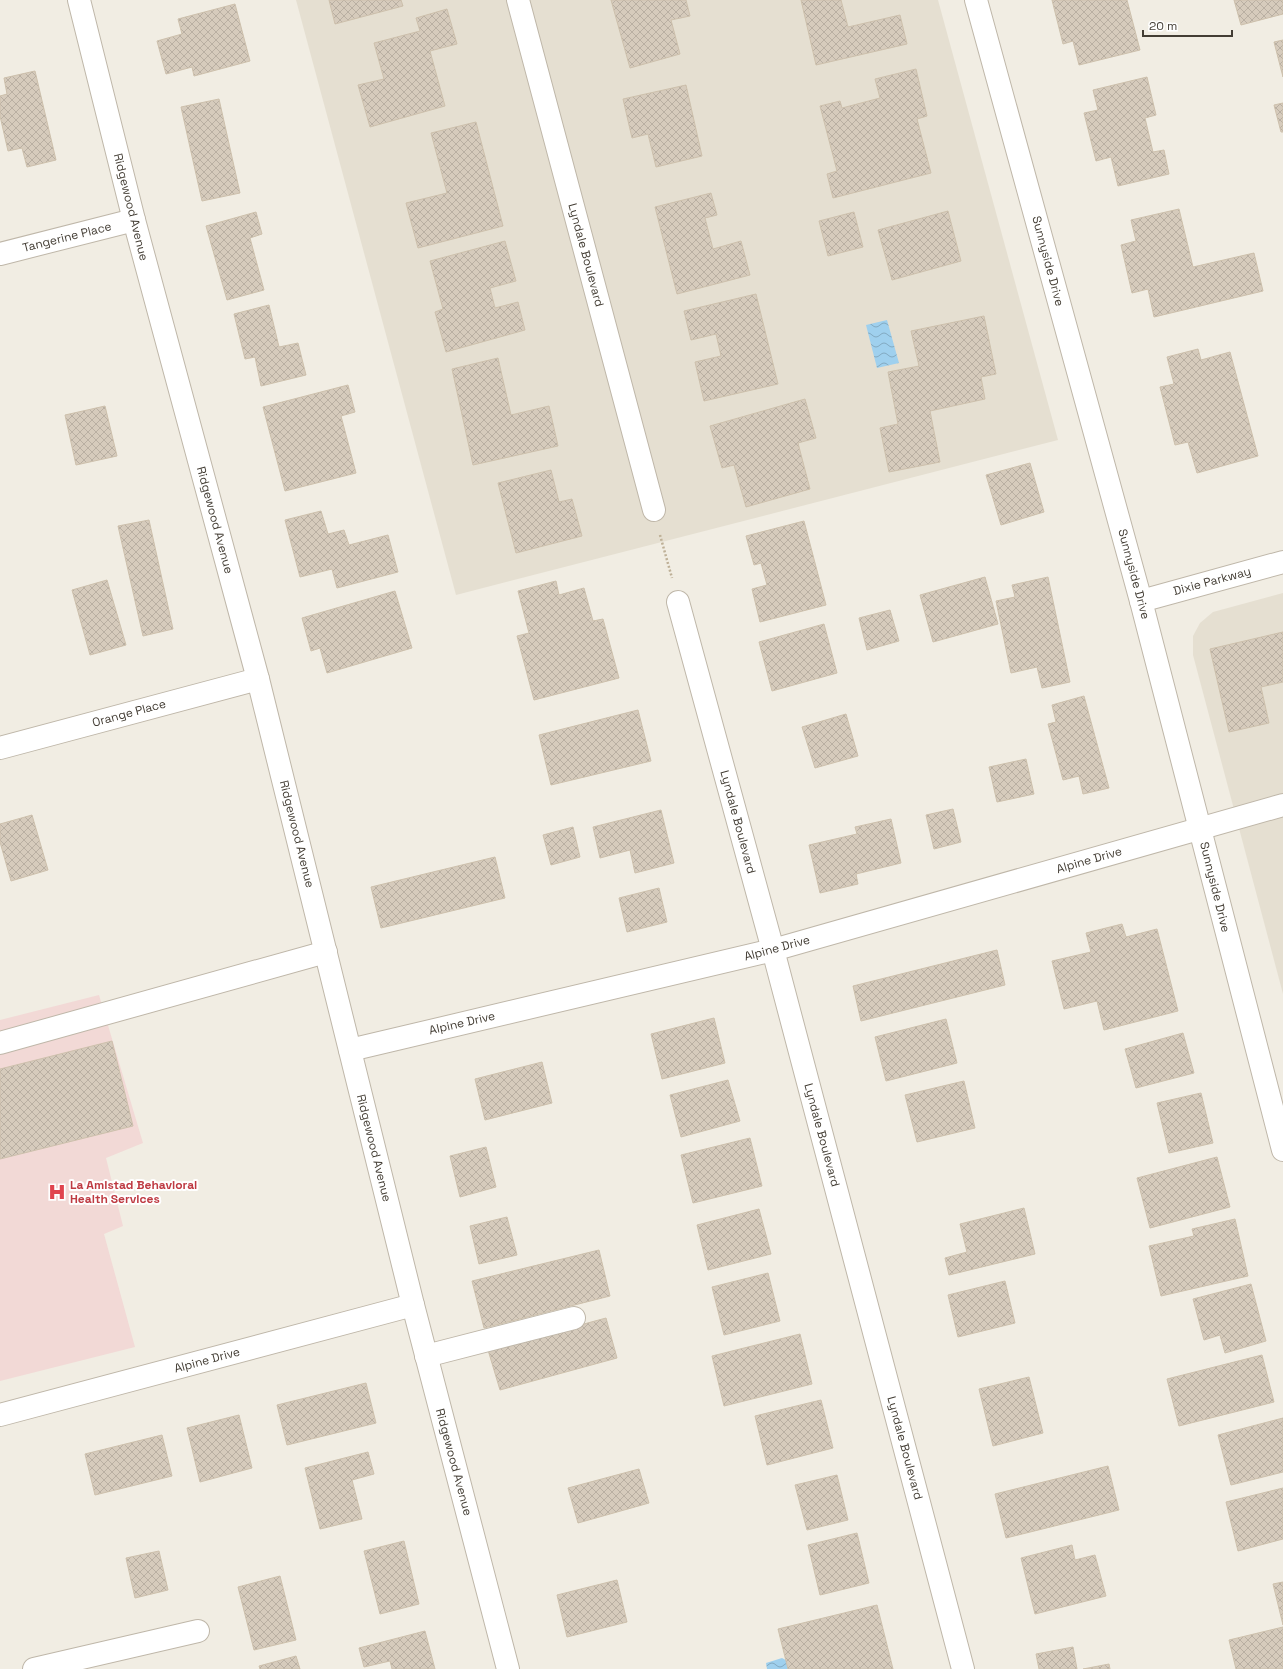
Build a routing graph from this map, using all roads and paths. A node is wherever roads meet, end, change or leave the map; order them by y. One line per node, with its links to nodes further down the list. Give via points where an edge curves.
1 (79, 0): 4 (street, Ridgewood Avenue)
2 (518, 0): 6 (street, Lyndale Boulevard)
3 (976, 0): 8 (street, Sunnyside Drive)
4 (134, 220): 5 (street, Tangerine Place); 10 (street, Ridgewood Avenue)
5 (0, 254)
6 (654, 510): 9 (path)
7 (1283, 562): 8 (street, Dixie Parkway)
8 (1142, 600): 13 (street, Sunnyside Drive)
9 (678, 602): 14 (street, Lyndale Boulevard)
10 (258, 679): 11 (street, Orange Place); 15 (street, Ridgewood Avenue)
11 (0, 748)
12 (1283, 805): 13 (street, Alpine Drive)
13 (1200, 828): 14 (street, Alpine Drive); 18 (street, Sunnyside Drive)
14 (773, 950): 17 (street, Alpine Drive); 26 (street, Lyndale Boulevard)
15 (326, 952): 16 (street); 17 (street, Ridgewood Avenue)
16 (0, 1043)
17 (350, 1050): 19 (street, Ridgewood Avenue)
18 (1283, 1150)
19 (413, 1305): 21 (street, Ridgewood Avenue); 22 (street, Alpine Drive)
20 (574, 1318): 21 (street)
21 (426, 1356): 25 (street, Ridgewood Avenue)
22 (0, 1414)
23 (198, 1631): 24 (street)
24 (34, 1669)
25 (508, 1669)
26 (963, 1669)

